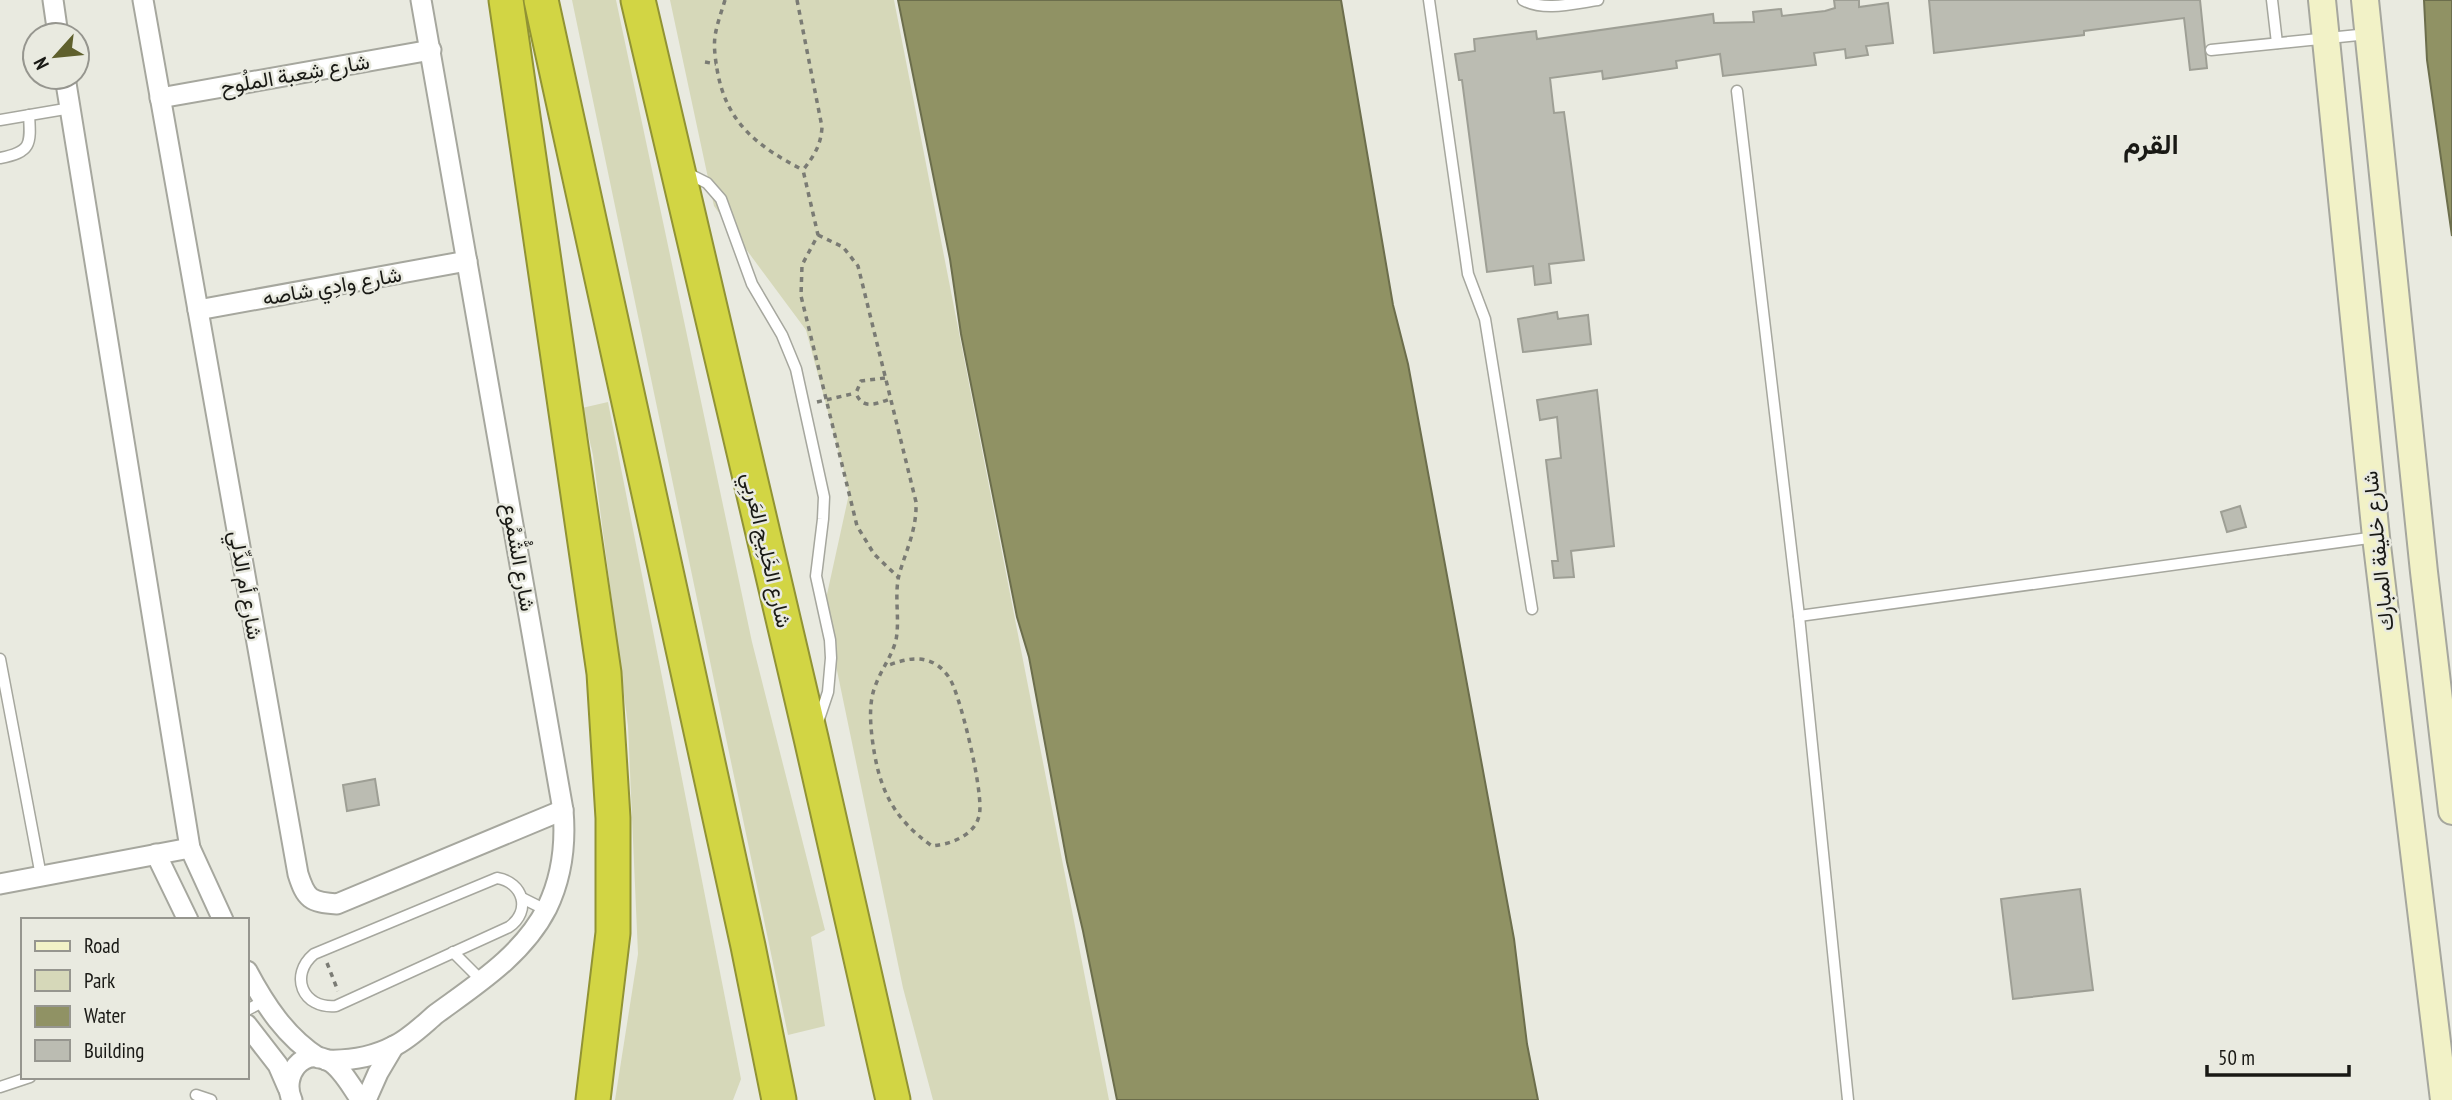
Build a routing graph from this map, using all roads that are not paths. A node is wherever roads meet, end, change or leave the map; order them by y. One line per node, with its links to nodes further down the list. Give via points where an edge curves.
1 (53, 0): 13 (street)
2 (143, 0): 21 (street, شارع أم الدِّلِي)
3 (421, 0): 17 (street, شارع الشُّمُوع)
4 (506, 0): 57 (highway, via 604,673 613,818 613,933)
5 (541, 0): 60 (highway)
6 (638, 0): 26 (highway, شارع الخَلِيج العَربِي)
7 (1429, 0): 32 (lane, via 1468,274 1485,319)
8 (1523, 0): 9 (lane, via 1546,6)
9 (1598, 0)
10 (2272, 0): 16 (lane)
11 (2322, 0): 15 (street, شارع خليفة المبارك)
12 (2365, 0): 14 (street, شارع خليفة المبارك)
13 (56, 21)
14 (2369, 34): 15 (lane); 30 (street, شارع خليفة المبارك)
15 (2326, 38): 16 (lane); 29 (street, شارع خليفة المبارك)
16 (2277, 43): 18 (lane)
17 (431, 50): 21 (street, شارع شِعبة الملُوح); 27 (street, شارع الشُّمُوع)
18 (2211, 50)
19 (68, 91): 22 (street)
20 (1737, 91): 33 (lane)
21 (160, 98): 28 (street, شارع أم الدِّلِي)
22 (71, 108): 23 (lane); 38 (street)
23 (29, 115): 24 (lane); 25 (lane, via 31,139 26,149)
24 (0, 120)
25 (0, 158)
26 (678, 171): 35 (highway, شارع الخَلِيج العَربِي); 35 (lane, via 707,183 727,208 748,276 792,357 804,404 824,497 816,576 831,657 824,709)
27 (467, 261): 28 (street, شارع وادِي شاصه); 36 (street, شارع الشُّمُوع)
28 (198, 310): 36 (street, شارع أم الدِّلِي, via 304,892 316,903 337,904)
29 (2376, 537): 31 (street, شارع خليفة المبارك); 33 (lane)
30 (2424, 572): 31 (street, via 2407,560 2396,561); 37 (street, شارع خليفة المبارك)
31 (2380, 573): 63 (street, شارع خليفة المبارك)
32 (1532, 609)
33 (1799, 616): 62 (lane)
34 (0, 659): 40 (lane)
35 (811, 738): 61 (highway, شارع الخَلِيج العَربِي)
36 (563, 810): 43 (street, شارع الشُّمُوع, via 560,871)
37 (2452, 811)
38 (190, 848): 39 (street); 45 (street)
39 (156, 854): 40 (street); 44 (street)
40 (41, 876): 41 (street)
41 (0, 884)
42 (522, 898): 43 (lane); 46 (lane, via 522,911 515,923); 46 (lane, via 516,886 497,878 321,950 303,965 303,989 320,1005 335,1006)
43 (546, 910): 48 (street, شارع الشُّمُوع, via 518,949)
44 (187, 918)
45 (222, 918)
46 (453, 952): 48 (lane)
47 (248, 975): 49 (street)
48 (481, 980): 51 (street, شارع الشُّمُوع)
49 (255, 1005): 52 (street)
50 (248, 1027): 55 (street, via 278,1065)
51 (394, 1046): 52 (street, شارع الشُّمُوع, via 359,1058); 59 (street, شارع الشُّمُوع)
52 (323, 1059): 55 (street, via 305,1059 294,1068); 59 (street, via 337,1068)
53 (24, 1079): 54 (lane)
54 (0, 1087)
55 (290, 1094)
56 (196, 1095): 58 (lane)
57 (594, 1095)
58 (211, 1100)
59 (364, 1100)
60 (779, 1100)
61 (893, 1100)
62 (1848, 1100)
63 (2444, 1100)

